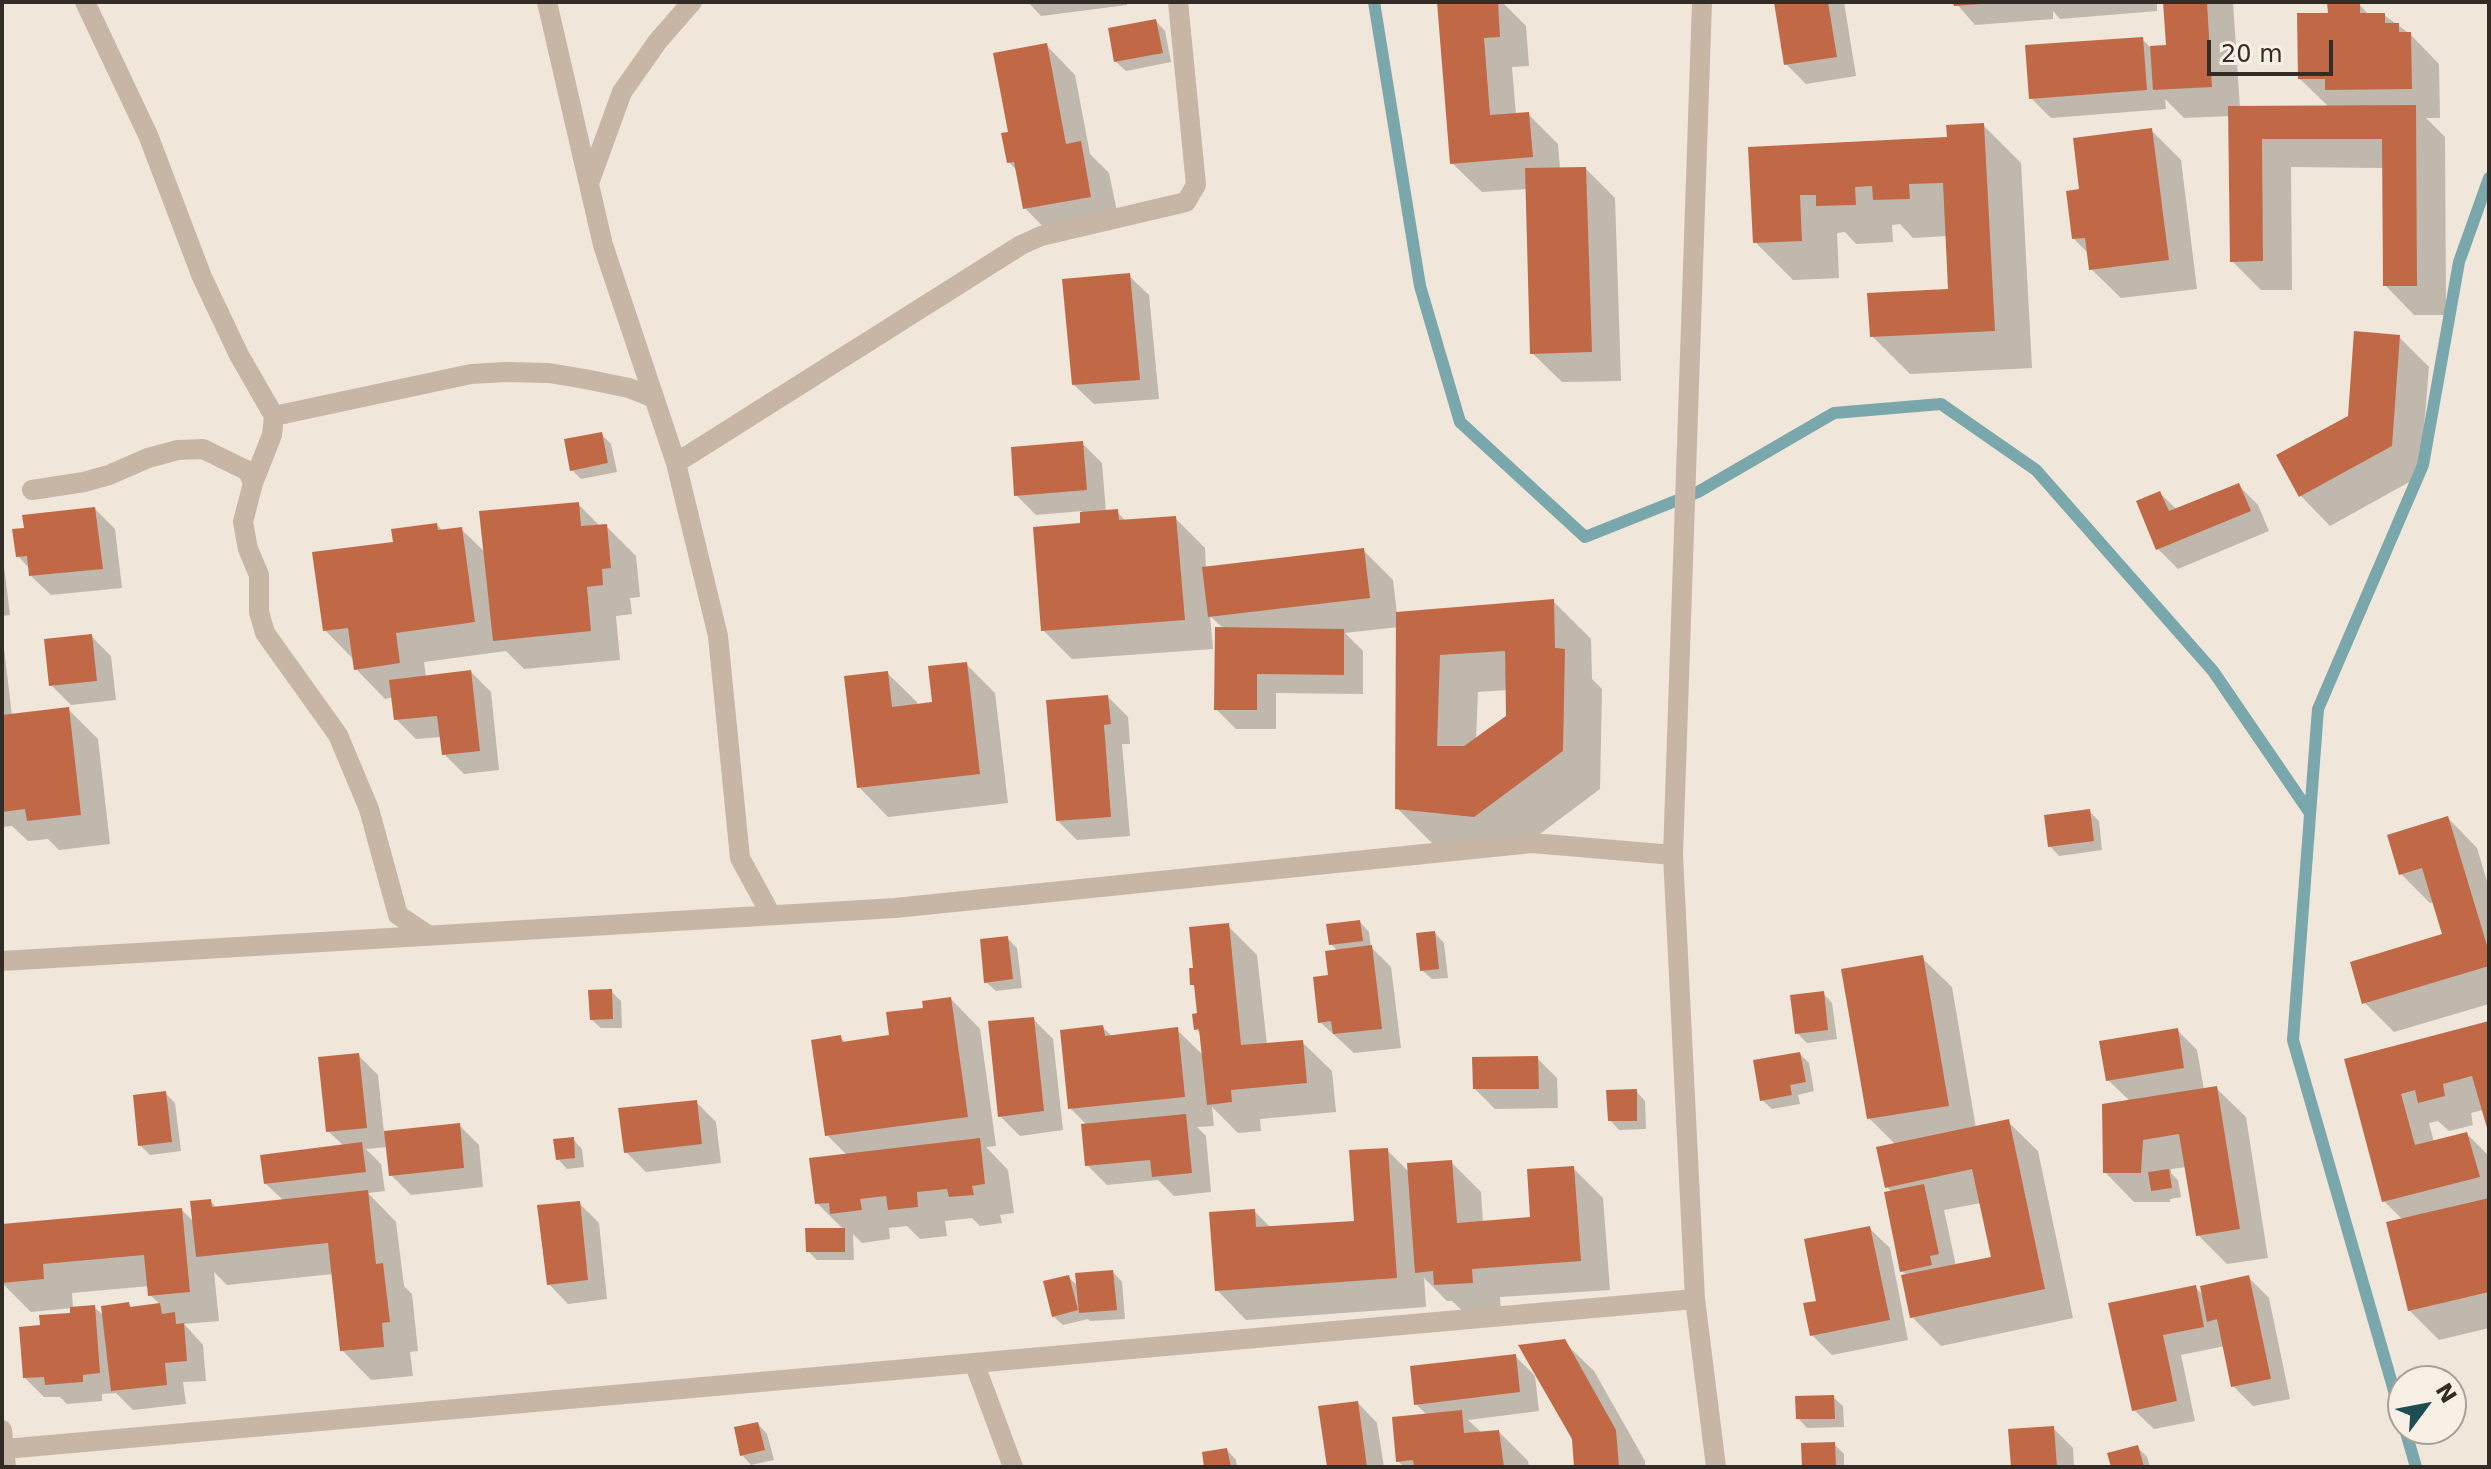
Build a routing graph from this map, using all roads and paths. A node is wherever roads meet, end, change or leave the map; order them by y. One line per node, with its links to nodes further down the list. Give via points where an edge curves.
1 (85, 2): 8 (street, via 148,135 202,277)
2 (547, 2): 6 (street)
3 (692, 2): 6 (street, via 622,92)
4 (1178, 2): 9 (street, via 1196,185 1186,202 1021,245)
5 (1702, 2): 12 (street)
6 (589, 183): 7 (street, via 603,245)
7 (654, 398): 8 (street, via 585,379 506,372 471,374); 9 (street)
8 (274, 416): 10 (street)
9 (676, 463): 13 (street, via 718,636 740,858)
10 (253, 483): 11 (street, via 248,471 203,449 178,450 84,482); 14 (street, via 243,522 259,575 265,633 338,735 369,809 398,915)
11 (32, 490)
12 (1673, 855): 13 (street, via 1532,843 895,908); 16 (street)
13 (771, 915): 14 (street)
14 (428, 935): 15 (street)
15 (2, 961)
16 (1695, 1299): 17 (street); 20 (street)
17 (975, 1365): 18 (street); 19 (street)
18 (4, 1449)
19 (1013, 1467)
20 (1716, 1467)

